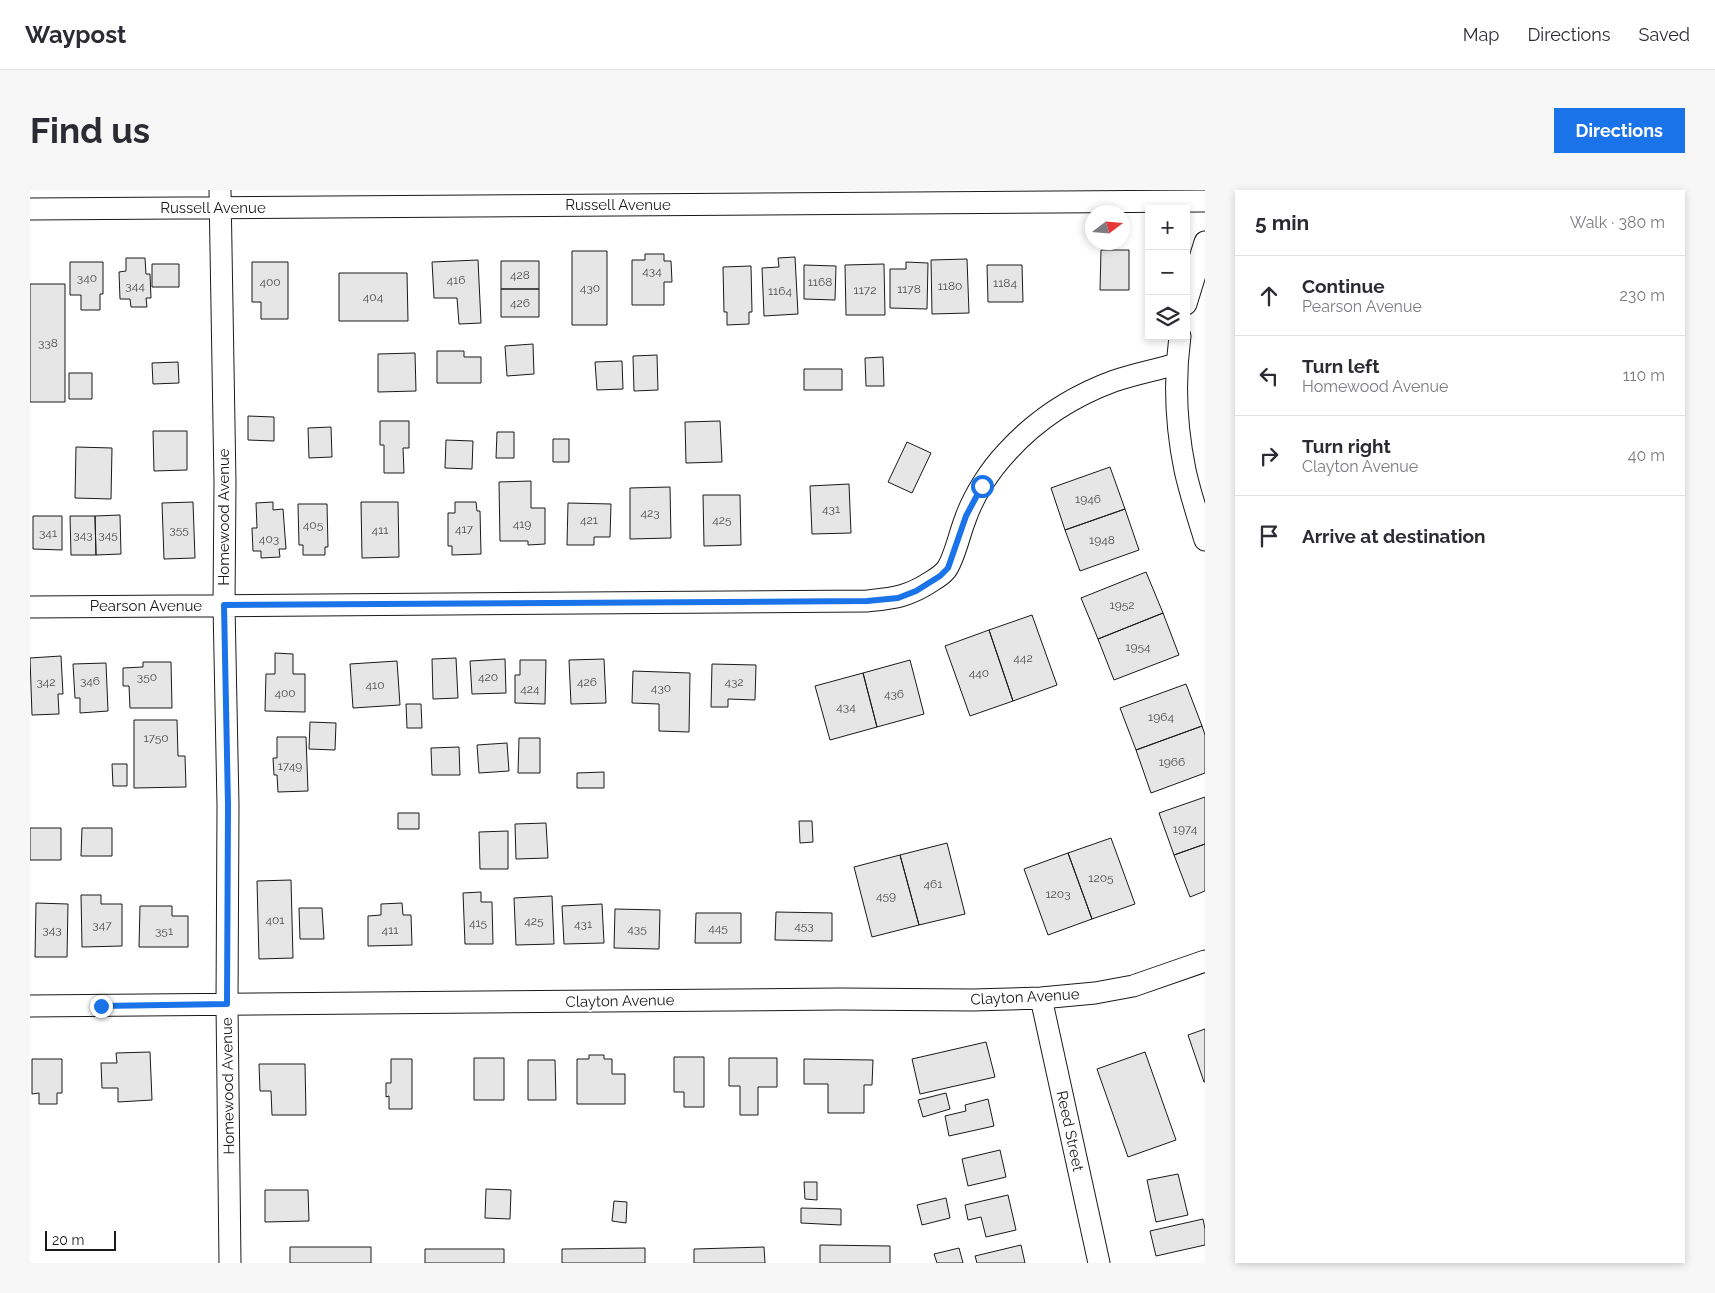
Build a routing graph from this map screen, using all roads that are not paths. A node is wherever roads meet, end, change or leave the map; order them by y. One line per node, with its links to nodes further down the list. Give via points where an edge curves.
1 (220, 199): 2 (street, Russell Avenue); 3 (street, Russell Avenue); 9 (street, Homewood Avenue)
2 (1205, 201)
3 (30, 209)
4 (1205, 242): 5 (street)
5 (1188, 295)
6 (1179, 340): 7 (street)
7 (1176, 364): 8 (street, via 1185,472); 9 (street, Pearson Avenue, via 1114,381 1080,396 1030,429 1006,453 982,486 966,516 948,568 916,591 898,598 867,601)
8 (1205, 540)
9 (224, 605): 10 (street, Pearson Avenue); 13 (street, Homewood Avenue)
10 (30, 607)
11 (1205, 960): 12 (street, Clayton Avenue, via 1133,986)
12 (1041, 998): 13 (street, Clayton Avenue); 16 (street, Reed Street)
13 (227, 1004): 14 (street, Clayton Avenue); 15 (street, Homewood Avenue)
14 (30, 1006)
15 (230, 1263)
16 (1099, 1263)

